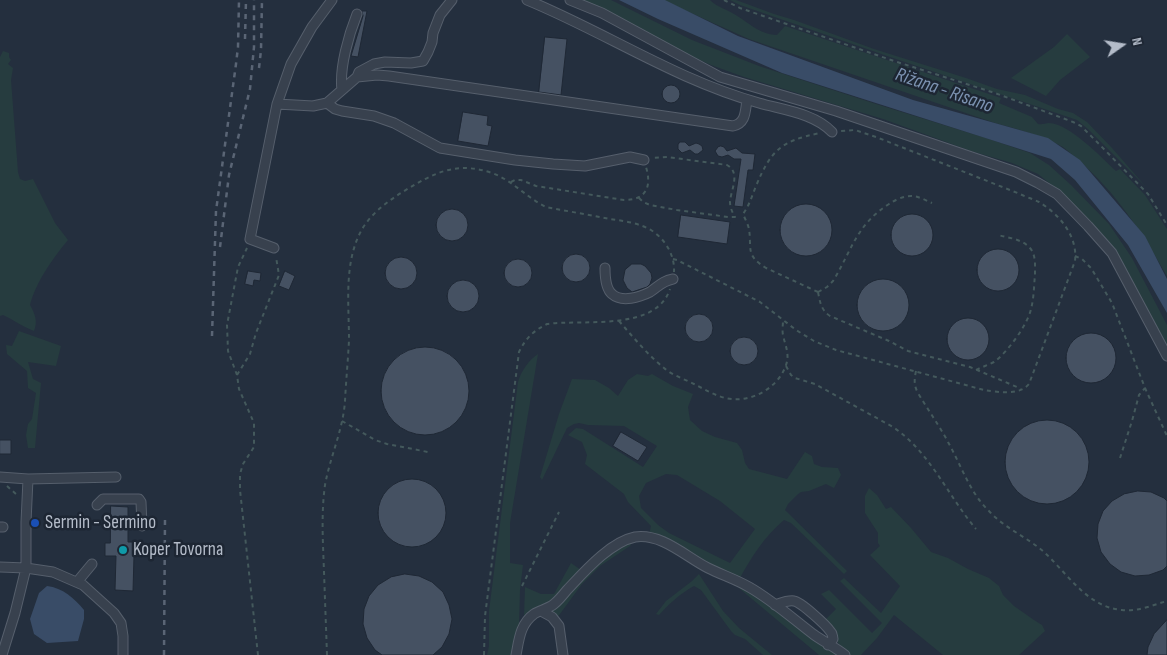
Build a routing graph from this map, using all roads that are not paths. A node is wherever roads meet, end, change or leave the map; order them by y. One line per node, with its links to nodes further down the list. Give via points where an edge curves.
1 (332, 0): 10 (street, via 312,26 291,64)
2 (452, 0): 6 (street, via 440,16 423,61 374,64)
3 (526, 0): 8 (street, via 561,14 676,72)
4 (570, 0): 16 (street, via 602,13 720,77 836,111 1007,169 1057,194 1112,253)
5 (357, 14): 7 (street, via 342,71)
6 (357, 77): 7 (street); 8 (street, via 389,76 733,126 742,122)
7 (344, 85): 9 (street)
8 (747, 100): 11 (street, via 796,113 821,123)
9 (327, 102): 10 (street, via 313,106); 12 (street, via 342,112 374,116 394,123 440,148 515,160 585,166 630,157)
10 (277, 104): 13 (street, via 250,239)
11 (828, 132)
12 (644, 160)
13 (274, 248)
14 (605, 268): 15 (street, via 612,294 620,297 642,296)
15 (673, 279)
16 (1167, 356)
17 (0, 476): 19 (street)
18 (116, 477): 19 (street)
19 (28, 479): 24 (street)
20 (97, 505): 21 (street, via 103,499 138,499 142,502)
21 (142, 526)
22 (92, 564): 25 (street)
23 (0, 567): 24 (street)
24 (26, 568): 25 (street, via 53,572); 29 (street)
25 (77, 582): 30 (street, via 98,598 121,623)
26 (775, 605): 27 (street, via 665,543 636,537 606,553 554,605); 28 (street); 28 (street, via 795,601 804,606 832,633 833,638)
27 (541, 611): 31 (street, via 533,614 523,627); 32 (street, via 559,626)
28 (828, 645): 33 (street)
29 (2, 655)
30 (123, 655)
31 (516, 655)
32 (563, 655)
33 (845, 655)

